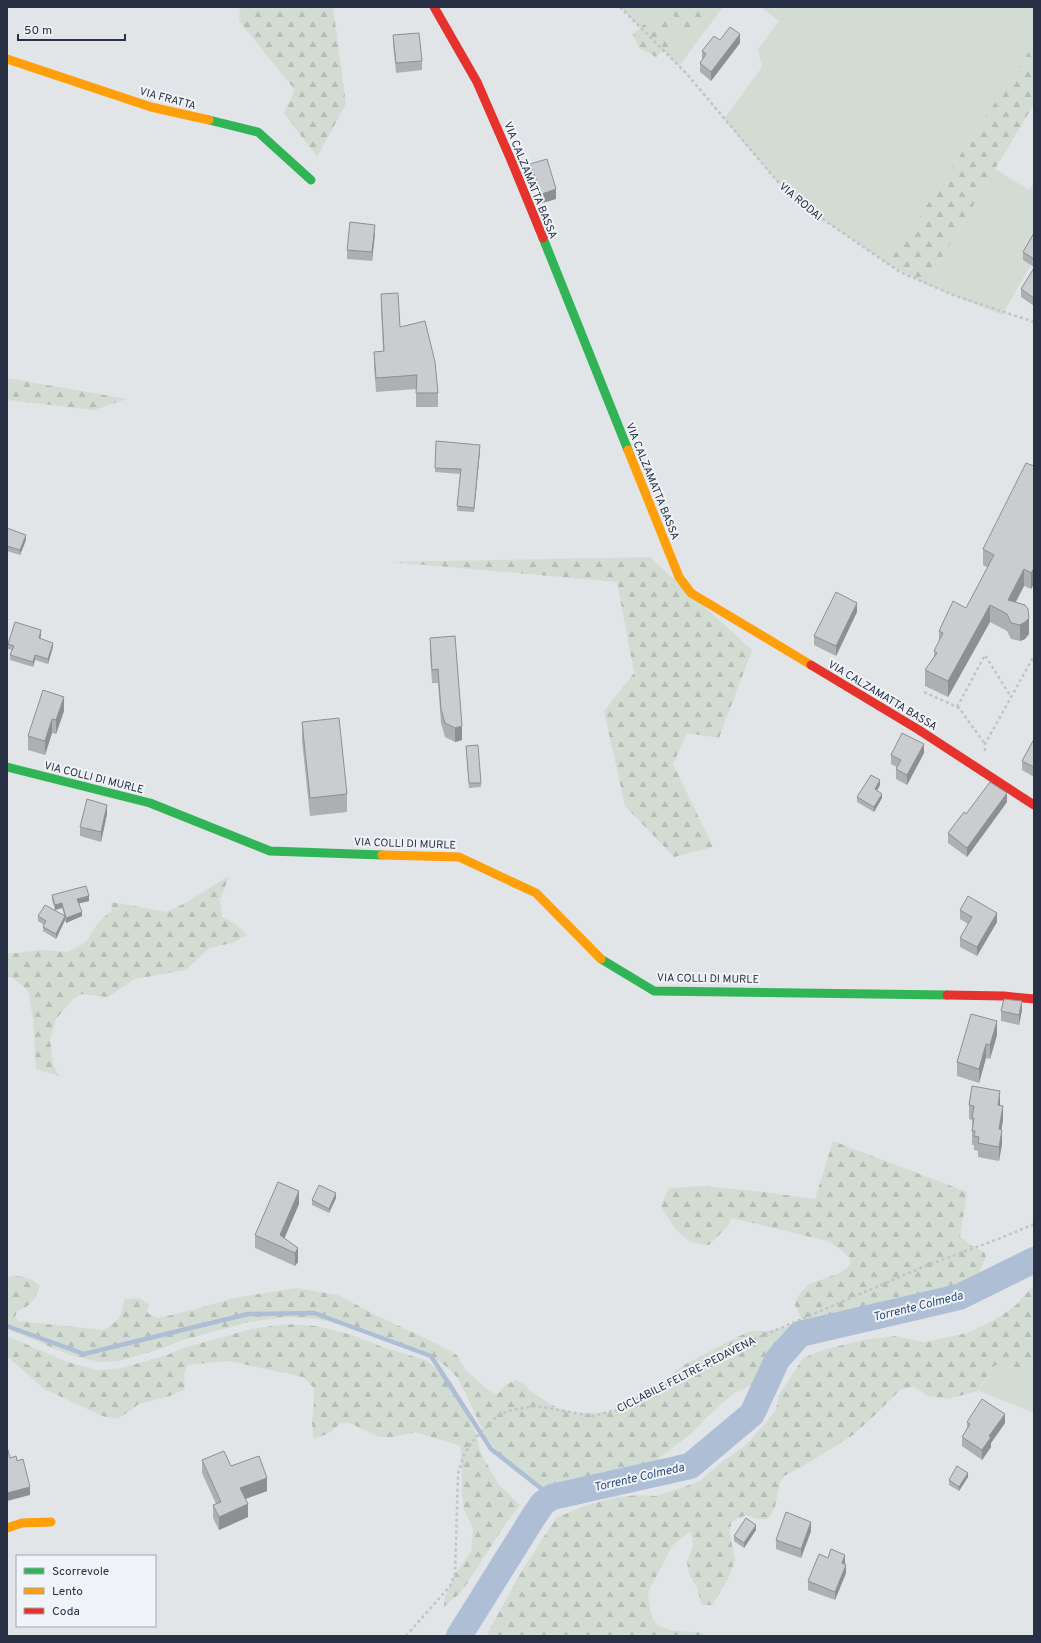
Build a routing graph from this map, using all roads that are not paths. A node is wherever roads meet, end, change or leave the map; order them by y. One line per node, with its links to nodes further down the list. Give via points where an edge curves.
1 (434, 7): 5 (street, VIA CALZAMATTA BASSA, via 477,82 508,152 679,577 691,593 919,730)
2 (7, 59): 3 (street, VIA FRATTA, via 151,107 258,132)
3 (311, 180)
4 (7, 767): 6 (street, VIA COLLI DI MURLE, via 150,804 270,851 459,857 536,893 601,959 654,991 885,993)
5 (1034, 805)
6 (1034, 999)
7 (51, 1522): 8 (street, via 22,1523)
8 (7, 1528)

